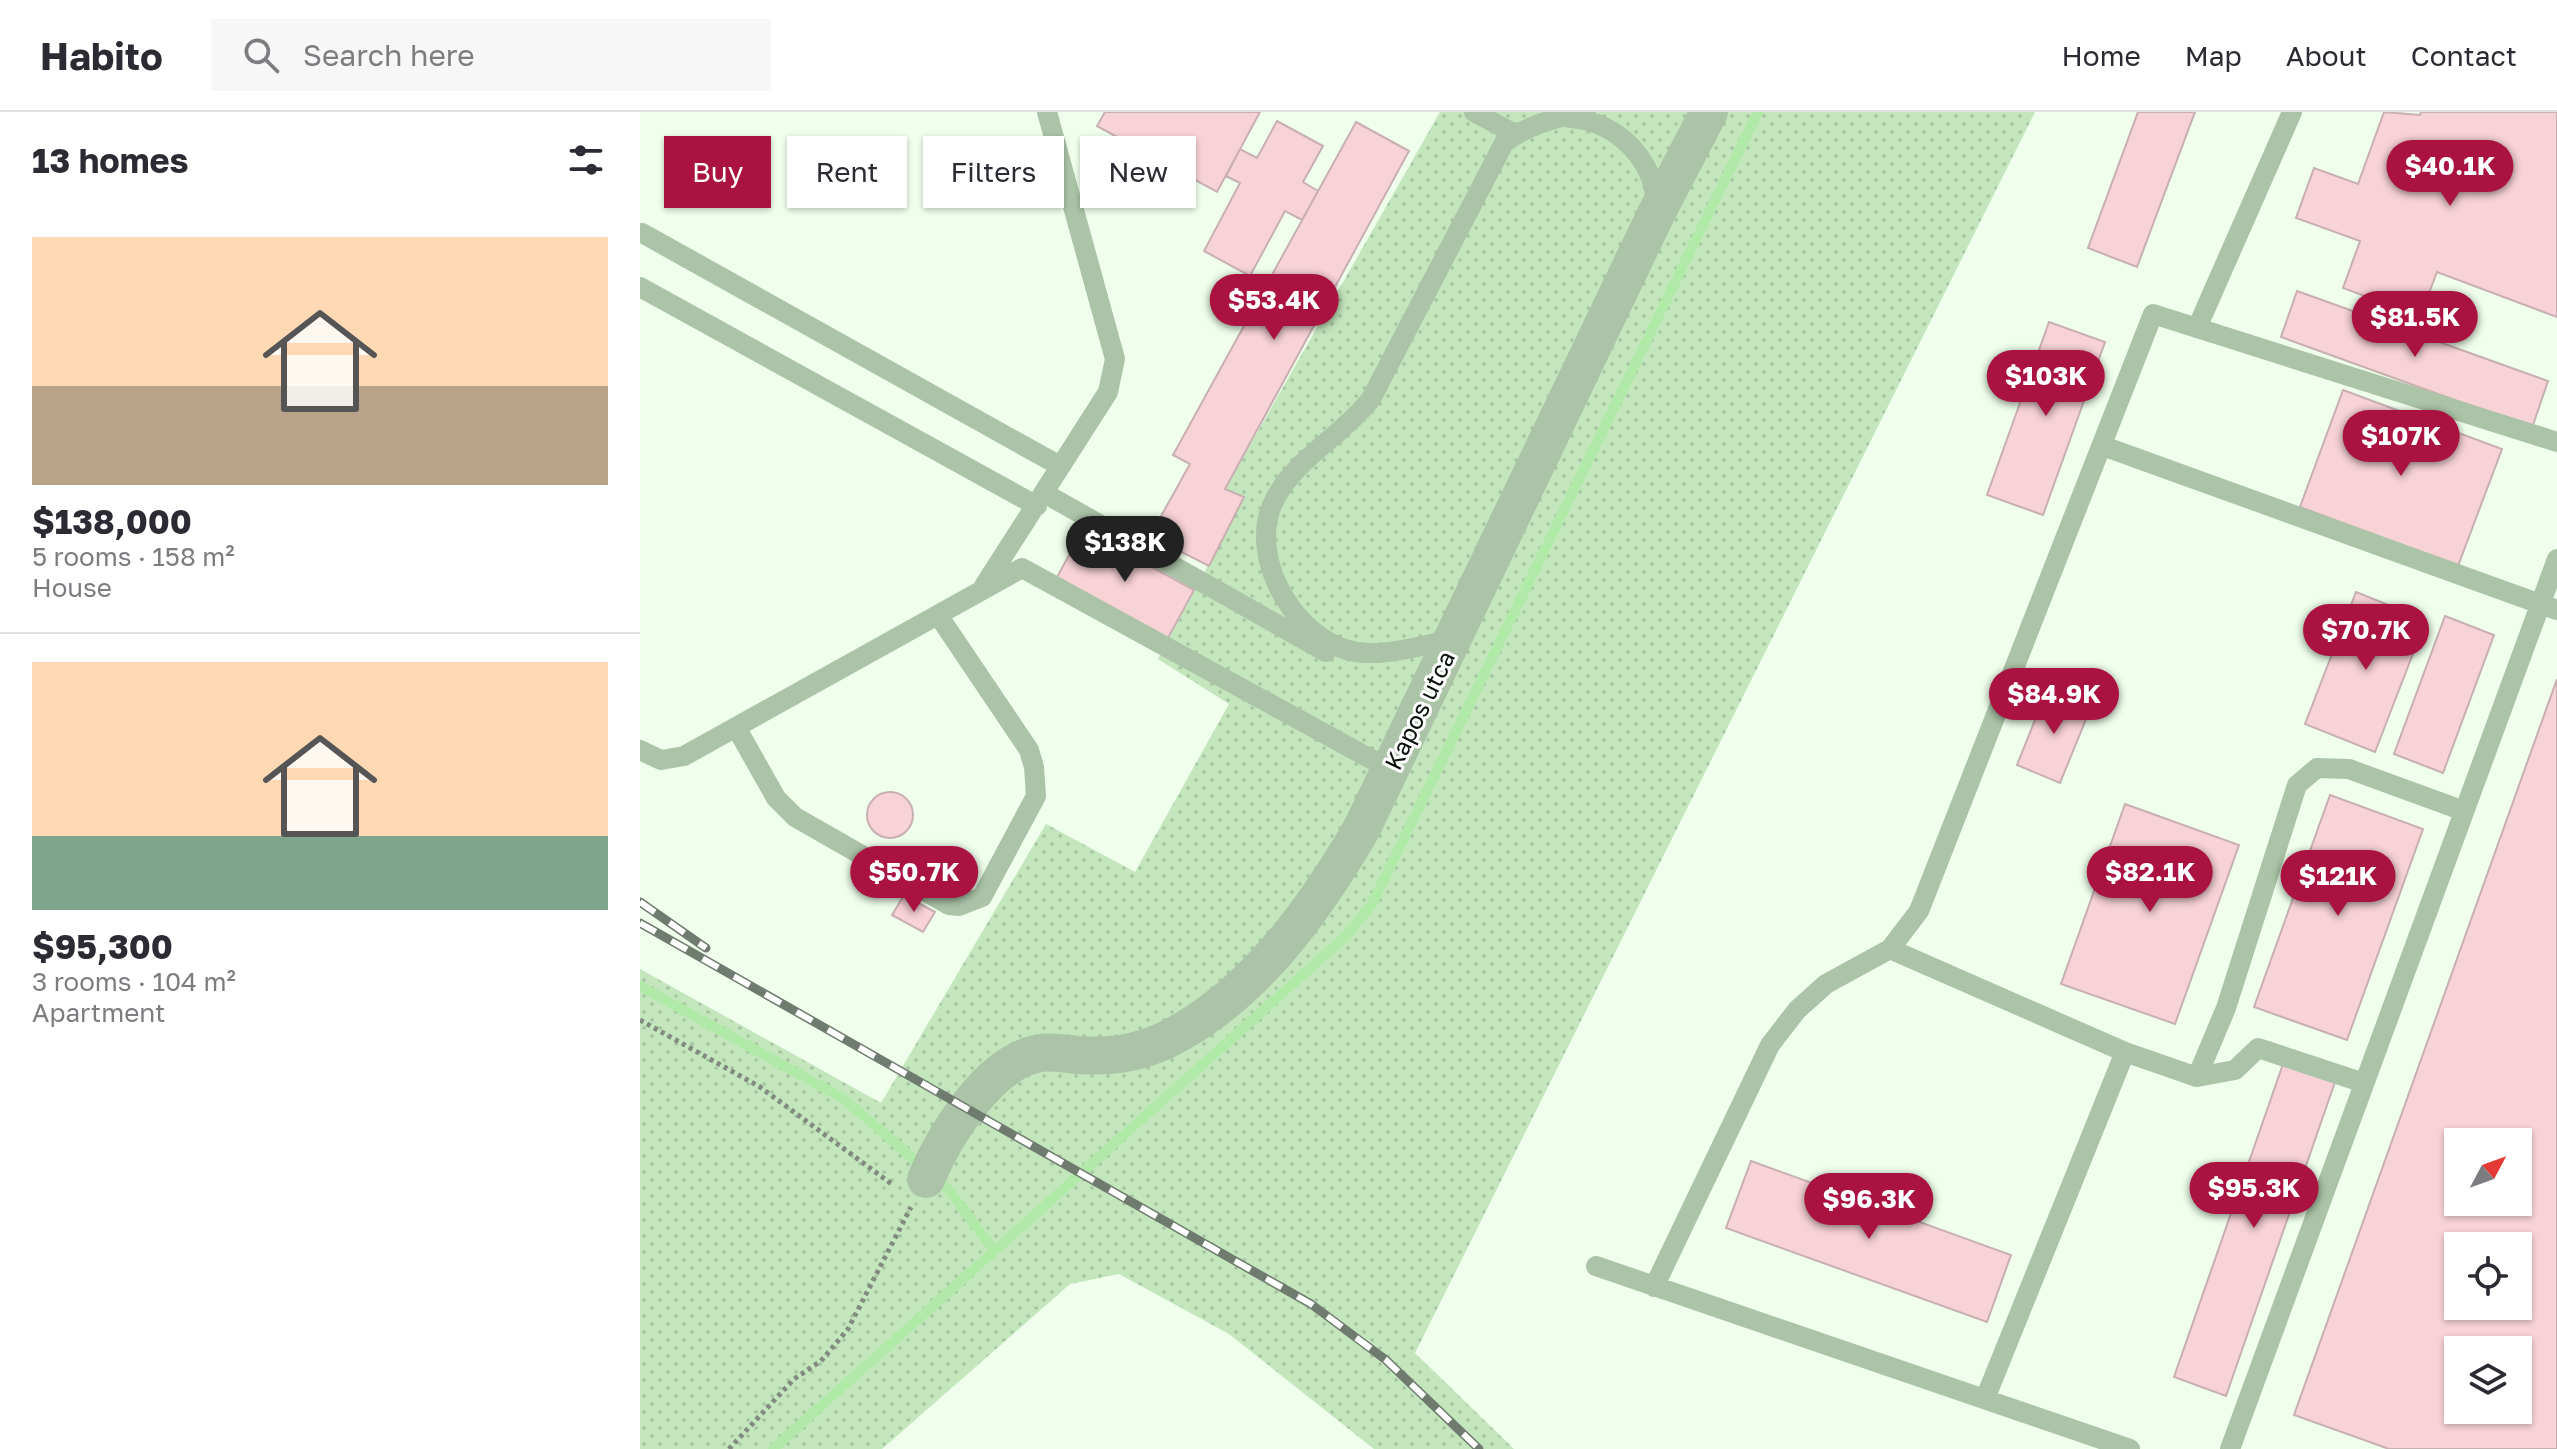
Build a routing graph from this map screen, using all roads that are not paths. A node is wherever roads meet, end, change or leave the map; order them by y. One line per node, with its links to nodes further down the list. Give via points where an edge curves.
1 (1047, 112): 14 (lane, via 1115,359 1108,392)
2 (1474, 112): 7 (lane)
3 (1586, 112): 6 (lane)
4 (1709, 112): 8 (street, Kapos utca)
5 (2292, 112): 11 (lane)
6 (1558, 117): 7 (lane); 8 (lane, via 1591,119 1622,137 1649,172)
7 (1515, 134): 23 (lane, via 1504,143 1371,399 1351,425 1296,469 1273,501 1267,536 1270,568 1298,618 1328,643)
8 (1656, 214): 22 (street, Kapos utca)
9 (642, 233): 14 (lane)
10 (640, 287): 15 (lane)
11 (2197, 328): 12 (lane); 13 (lane, via 2153,314)
12 (2557, 442)
13 (2103, 446): 20 (lane); 28 (lane, via 1919,911)
14 (1060, 466): 15 (lane)
15 (1040, 500): 16 (lane); 23 (lane, via 1201,579 1319,651)
16 (1019, 533): 18 (lane); 19 (lane)
17 (2557, 559): 20 (lane)
18 (1022, 568): 19 (lane); 26 (lane)
19 (983, 588): 21 (lane)
20 (2549, 607): 27 (lane)
21 (938, 615): 24 (lane); 24 (lane, via 1029,750 1034,767 1032,807 982,897 949,905 795,817 776,798)
22 (1452, 640): 23 (lane); 26 (street, Kapos utca)
23 (1368, 654)
24 (736, 727): 25 (lane, via 670,760)
25 (640, 750)
26 (1391, 770): 32 (street, Kapos utca, via 1362,828 1303,920 1232,993 1169,1038 1141,1050 1100,1056 1041,1053 1006,1066 977,1095)
27 (2464, 811): 30 (lane, via 2349,769 2317,768 2297,785 2226,1008); 31 (lane)
28 (1890, 949): 29 (lane); 34 (lane, via 1826,984 1770,1045)
29 (2125, 1052): 30 (lane); 35 (lane)
30 (2197, 1077): 31 (lane, via 2235,1070 2258,1048)
31 (2364, 1083): 37 (lane)
32 (925, 1179)
33 (1596, 1266): 34 (lane)
34 (1654, 1287): 35 (lane)
35 (1985, 1399): 36 (lane)
36 (2130, 1449)
37 (2230, 1449)

